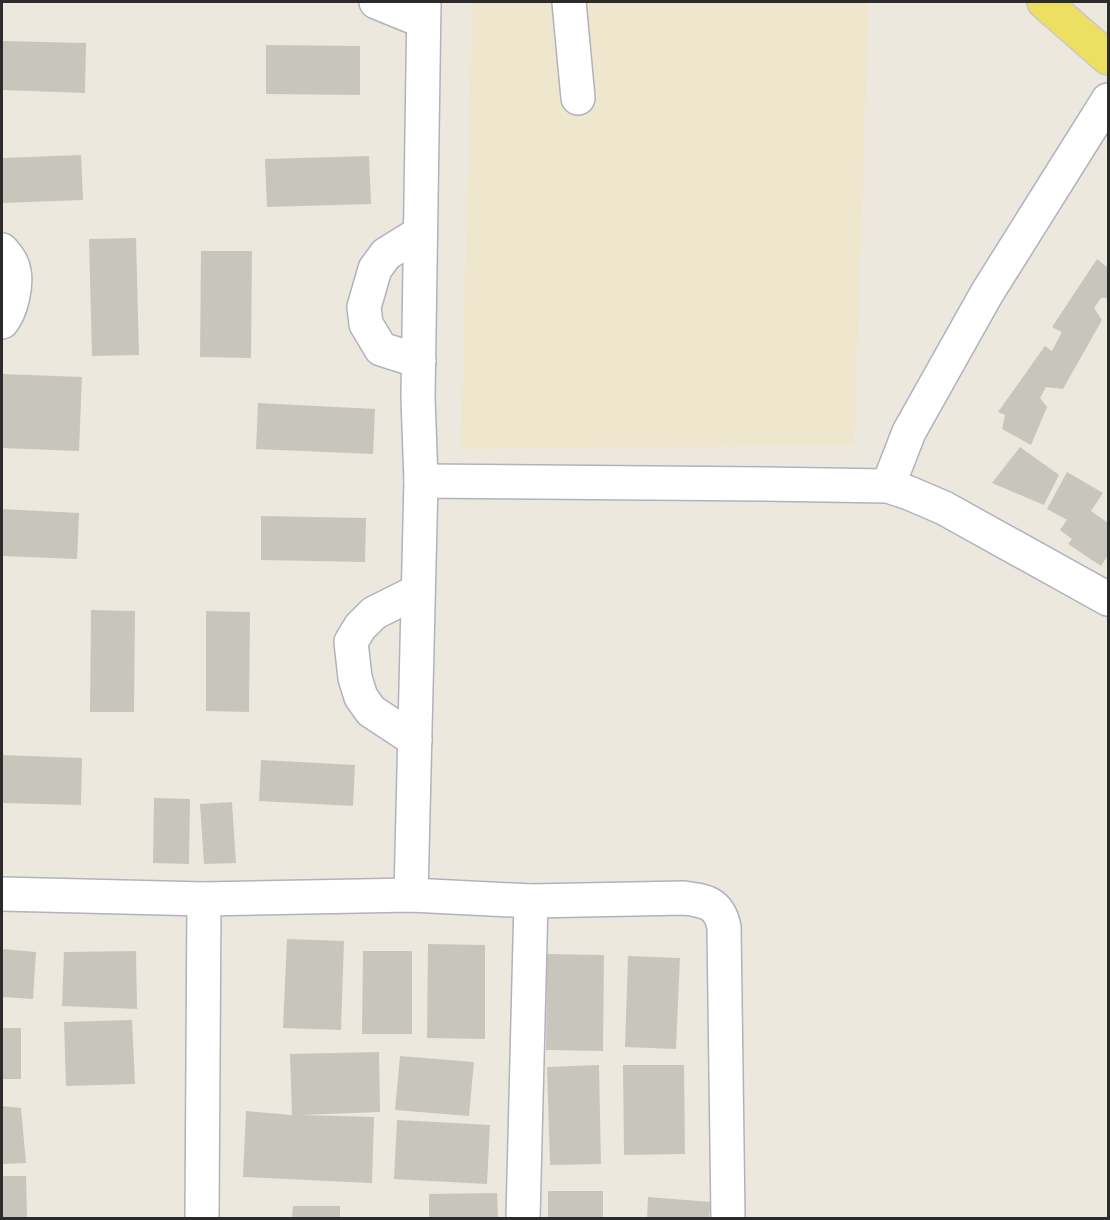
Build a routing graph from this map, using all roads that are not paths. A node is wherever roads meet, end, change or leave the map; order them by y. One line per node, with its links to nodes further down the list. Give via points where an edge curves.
1 (376, 2): 4 (street)
2 (569, 2): 6 (street)
3 (1044, 2): 5 (main road)
4 (423, 11): 8 (street)
5 (1108, 57)
6 (578, 98)
7 (1108, 100): 13 (street, via 987,292 909,432)
8 (420, 233): 11 (street); 11 (street, via 386,254 375,269 364,307 366,324 381,349)
9 (2, 250): 10 (street, via 14,271 12,304)
10 (2, 322)
11 (419, 361): 12 (street)
12 (421, 482): 13 (street); 14 (street)
13 (888, 486): 15 (street, via 944,508)
14 (418, 591): 16 (street); 16 (street, via 374,613 351,642 355,678 371,711)
15 (1108, 599)
16 (414, 740): 18 (street)
17 (2, 894): 19 (street)
18 (411, 895): 19 (street); 20 (street)
19 (204, 899): 21 (street)
20 (531, 901): 22 (street); 23 (street, via 684,898 706,902 722,915)
21 (202, 1218)
22 (524, 1218)
23 (728, 1218)

